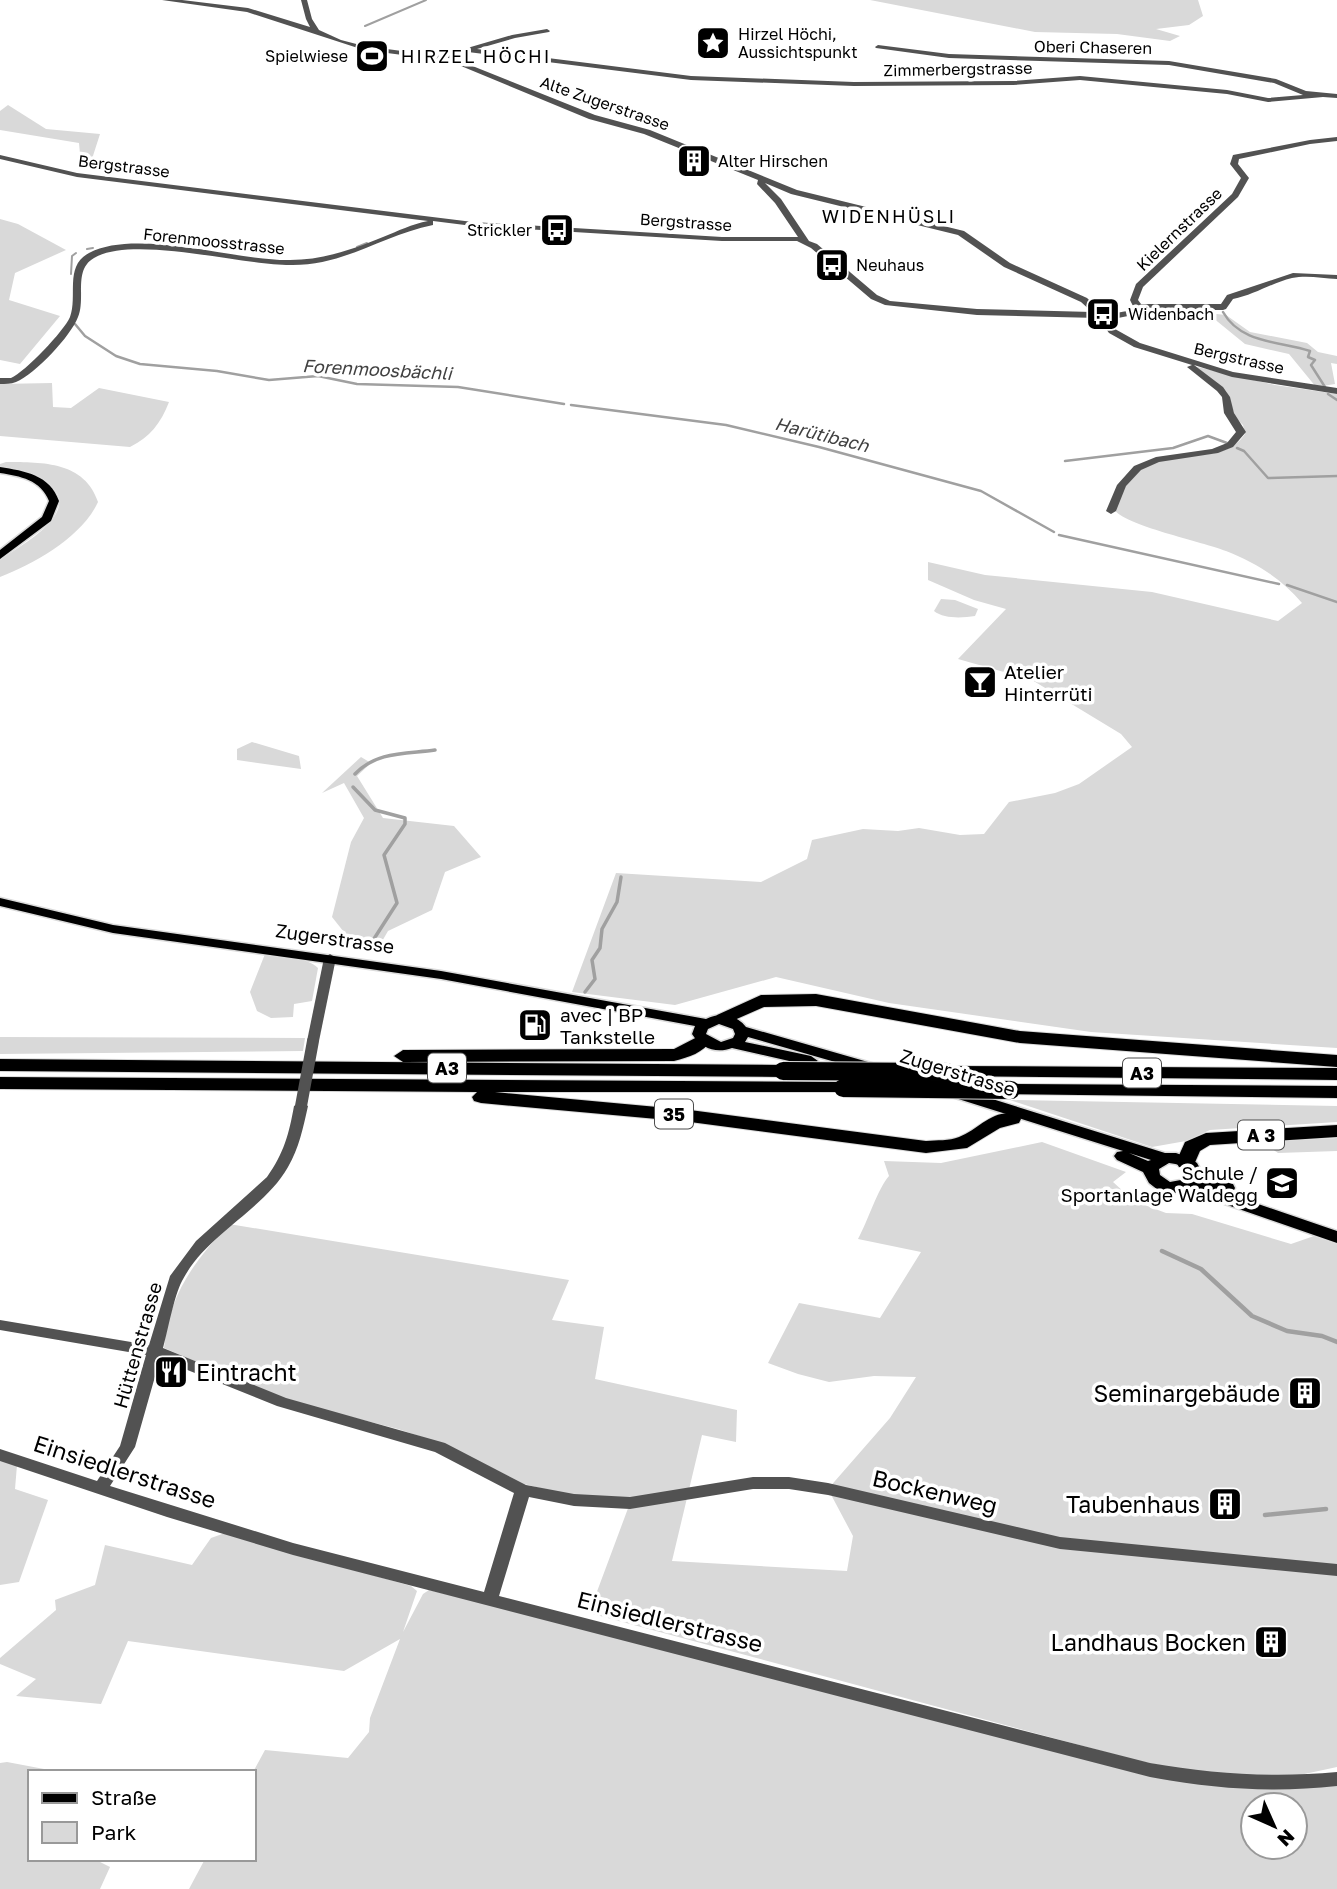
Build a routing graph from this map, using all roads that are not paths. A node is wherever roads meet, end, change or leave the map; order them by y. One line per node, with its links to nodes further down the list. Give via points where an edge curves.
1 (165, 0): 3 (street, Alte Zugerstrasse, via 248,10)
2 (303, 0): 3 (street)
3 (316, 31): 7 (street, Alte Zugerstrasse, via 358,47)
4 (547, 31): 6 (street)
5 (878, 47): 8 (street, Oberi Chaseren, via 948,56 1168,63 1276,81)
6 (469, 50): 7 (street); 8 (street, Zimmerbergstrasse, via 691,78 854,84 1090,79 1268,100)
7 (442, 57): 12 (street, Alte Zugerstrasse)
8 (1307, 94): 9 (street)
9 (1337, 96)
10 (1337, 139): 17 (street, Kielernstrasse, via 1236,157 1234,164 1245,178 1241,187 1139,286 1134,300)
11 (0, 157): 13 (street, Bergstrasse, via 76,175)
12 (755, 176): 15 (street); 18 (street, Alte Zugerstrasse, via 829,202 961,233 1007,265 1084,300)
13 (418, 221): 14 (street, Forenmoosstrasse); 20 (street, Forenmoosstrasse, via 342,256 306,262 256,262 144,246 96,253 79,268 71,324 12,381)
14 (443, 221): 15 (street, Bergstrasse)
15 (805, 241): 18 (street, via 874,297 888,303)
16 (1337, 277): 17 (street, via 1286,277 1230,297 1223,307)
17 (1138, 307): 18 (street, via 1130,313)
18 (1101, 317): 19 (street, Bergstrasse, via 1127,342)
19 (1184, 360): 21 (street, Bergstrasse, via 1232,374); 23 (street, via 1220,388 1241,432 1238,439 1226,447 1138,466 1119,488)
20 (0, 382)
21 (1337, 391)
22 (0, 470): 24 (main road, via 38,481 50,490 54,501 47,519)
23 (1111, 511)
24 (0, 556)
25 (0, 902): 26 (main road, Zugerstrasse, via 113,929)
26 (330, 958): 27 (main road, Zugerstrasse, via 481,982); 43 (street, Hüttenstrasse, bridge, via 294,1141 282,1166 182,1268 171,1289)
27 (708, 1028): 28 (main road, Zugerstrasse, via 735,1023); 28 (main road, Zugerstrasse, via 714,1046); 29 (highway, via 765,1000 816,1000 1030,1038); 31 (highway, via 690,1051 674,1055 488,1054)
28 (738, 1037): 36 (main road, Zugerstrasse); 38 (main road, Zugerstrasse, via 944,1089)
29 (1337, 1061)
30 (0, 1065): 31 (highway, A3)
31 (110, 1066): 32 (highway, A3, bridge)
32 (1337, 1074)
33 (0, 1083): 34 (highway, A3)
34 (327, 1085): 35 (highway, A3, bridge); 36 (highway, 35, via 630,1110 918,1146 958,1144 974,1138 989,1124)
35 (1337, 1093)
36 (1012, 1119): 38 (main road, Zugerstrasse)
37 (1337, 1131): 39 (highway, A 3, via 1206,1139 1192,1147)
38 (1156, 1164): 39 (main road, Zugerstrasse, via 1177,1158); 39 (main road, Zugerstrasse, via 1153,1178 1163,1185 1176,1188)
39 (1190, 1174): 40 (main road, Zugerstrasse); 41 (main road, Zugerstrasse)
40 (1337, 1229)
41 (1337, 1237)
42 (0, 1325): 43 (street, Bockenweg)
43 (155, 1351): 45 (street, Hüttenstrasse, via 127,1447); 46 (street, Bockenweg, via 282,1402 440,1447)
44 (0, 1455): 45 (street, Einsiedlerstrasse)
45 (100, 1489): 48 (street, Einsiedlerstrasse, via 293,1549)
46 (523, 1490): 47 (street, Bockenweg, via 574,1500 630,1503 753,1483 789,1483 1060,1543); 48 (street)
47 (1337, 1570)
48 (489, 1599): 49 (street, Einsiedlerstrasse, via 1150,1770 1250,1783)
49 (1337, 1779)

